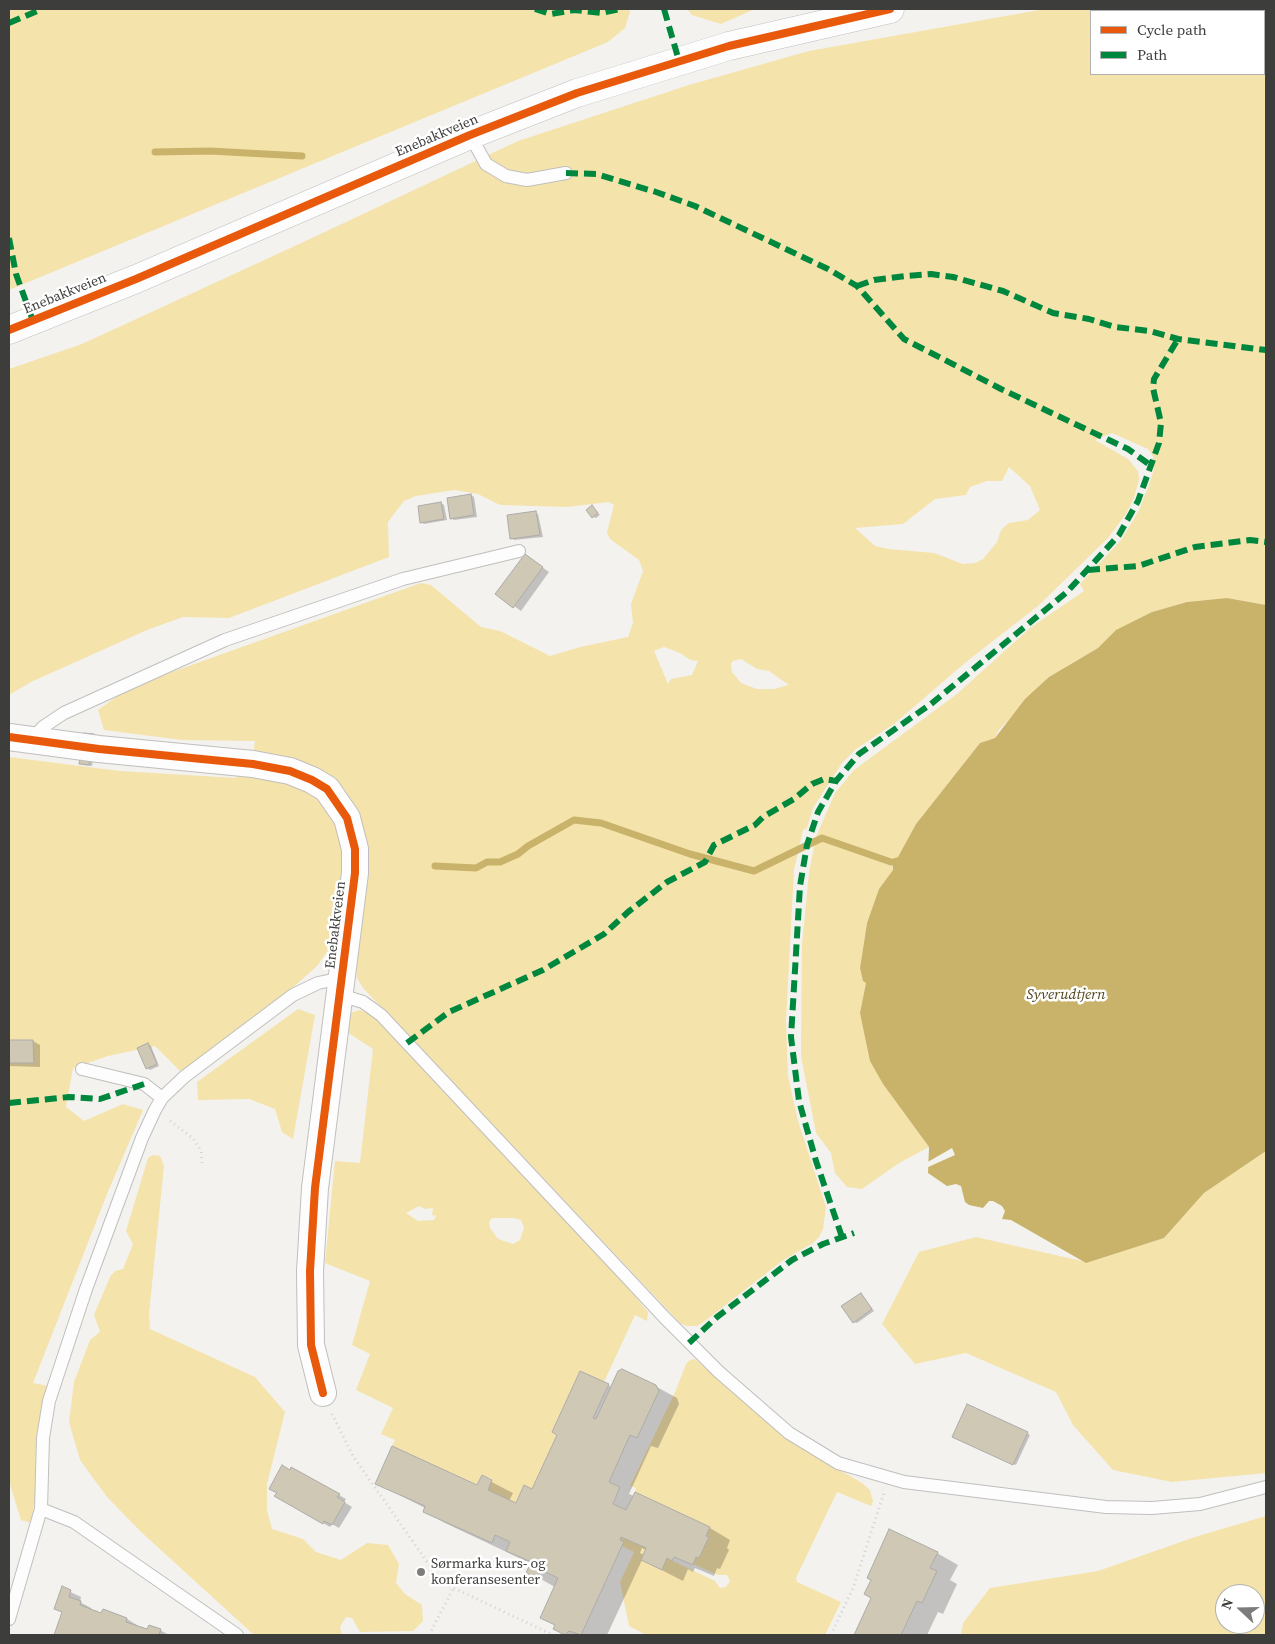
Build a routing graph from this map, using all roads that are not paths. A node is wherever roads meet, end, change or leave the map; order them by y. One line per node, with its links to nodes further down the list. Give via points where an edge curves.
1 (890, 9): 2 (main road, Enebakkveien, via 781,33 653,68 577,93)
2 (470, 135): 3 (lane, via 486,164 506,176 527,180); 4 (main road, Enebakkveien, via 136,279)
3 (566, 173)
4 (9, 330)
5 (519, 551): 6 (lane, via 395,582 225,640 64,713)
6 (20, 739): 7 (street, Enebakkveien, via 252,764 290,771 327,790 347,818 355,849 353,895)
7 (341, 987): 9 (lane, via 318,982 293,995 184,1077); 10 (street, Enebakkveien, via 311,1254 309,1324 315,1367); 11 (lane, via 381,1015 665,1318 746,1397 805,1444 846,1466 888,1479 1075,1504 1129,1508 1200,1504)
8 (82, 1069): 9 (lane, via 144,1084)
9 (162, 1098): 12 (lane, via 137,1152 83,1298 50,1401 43,1438)
10 (323, 1393)
11 (1266, 1487)
12 (41, 1509): 13 (lane); 14 (lane, via 74,1522)
13 (9, 1619)
14 (237, 1635)

